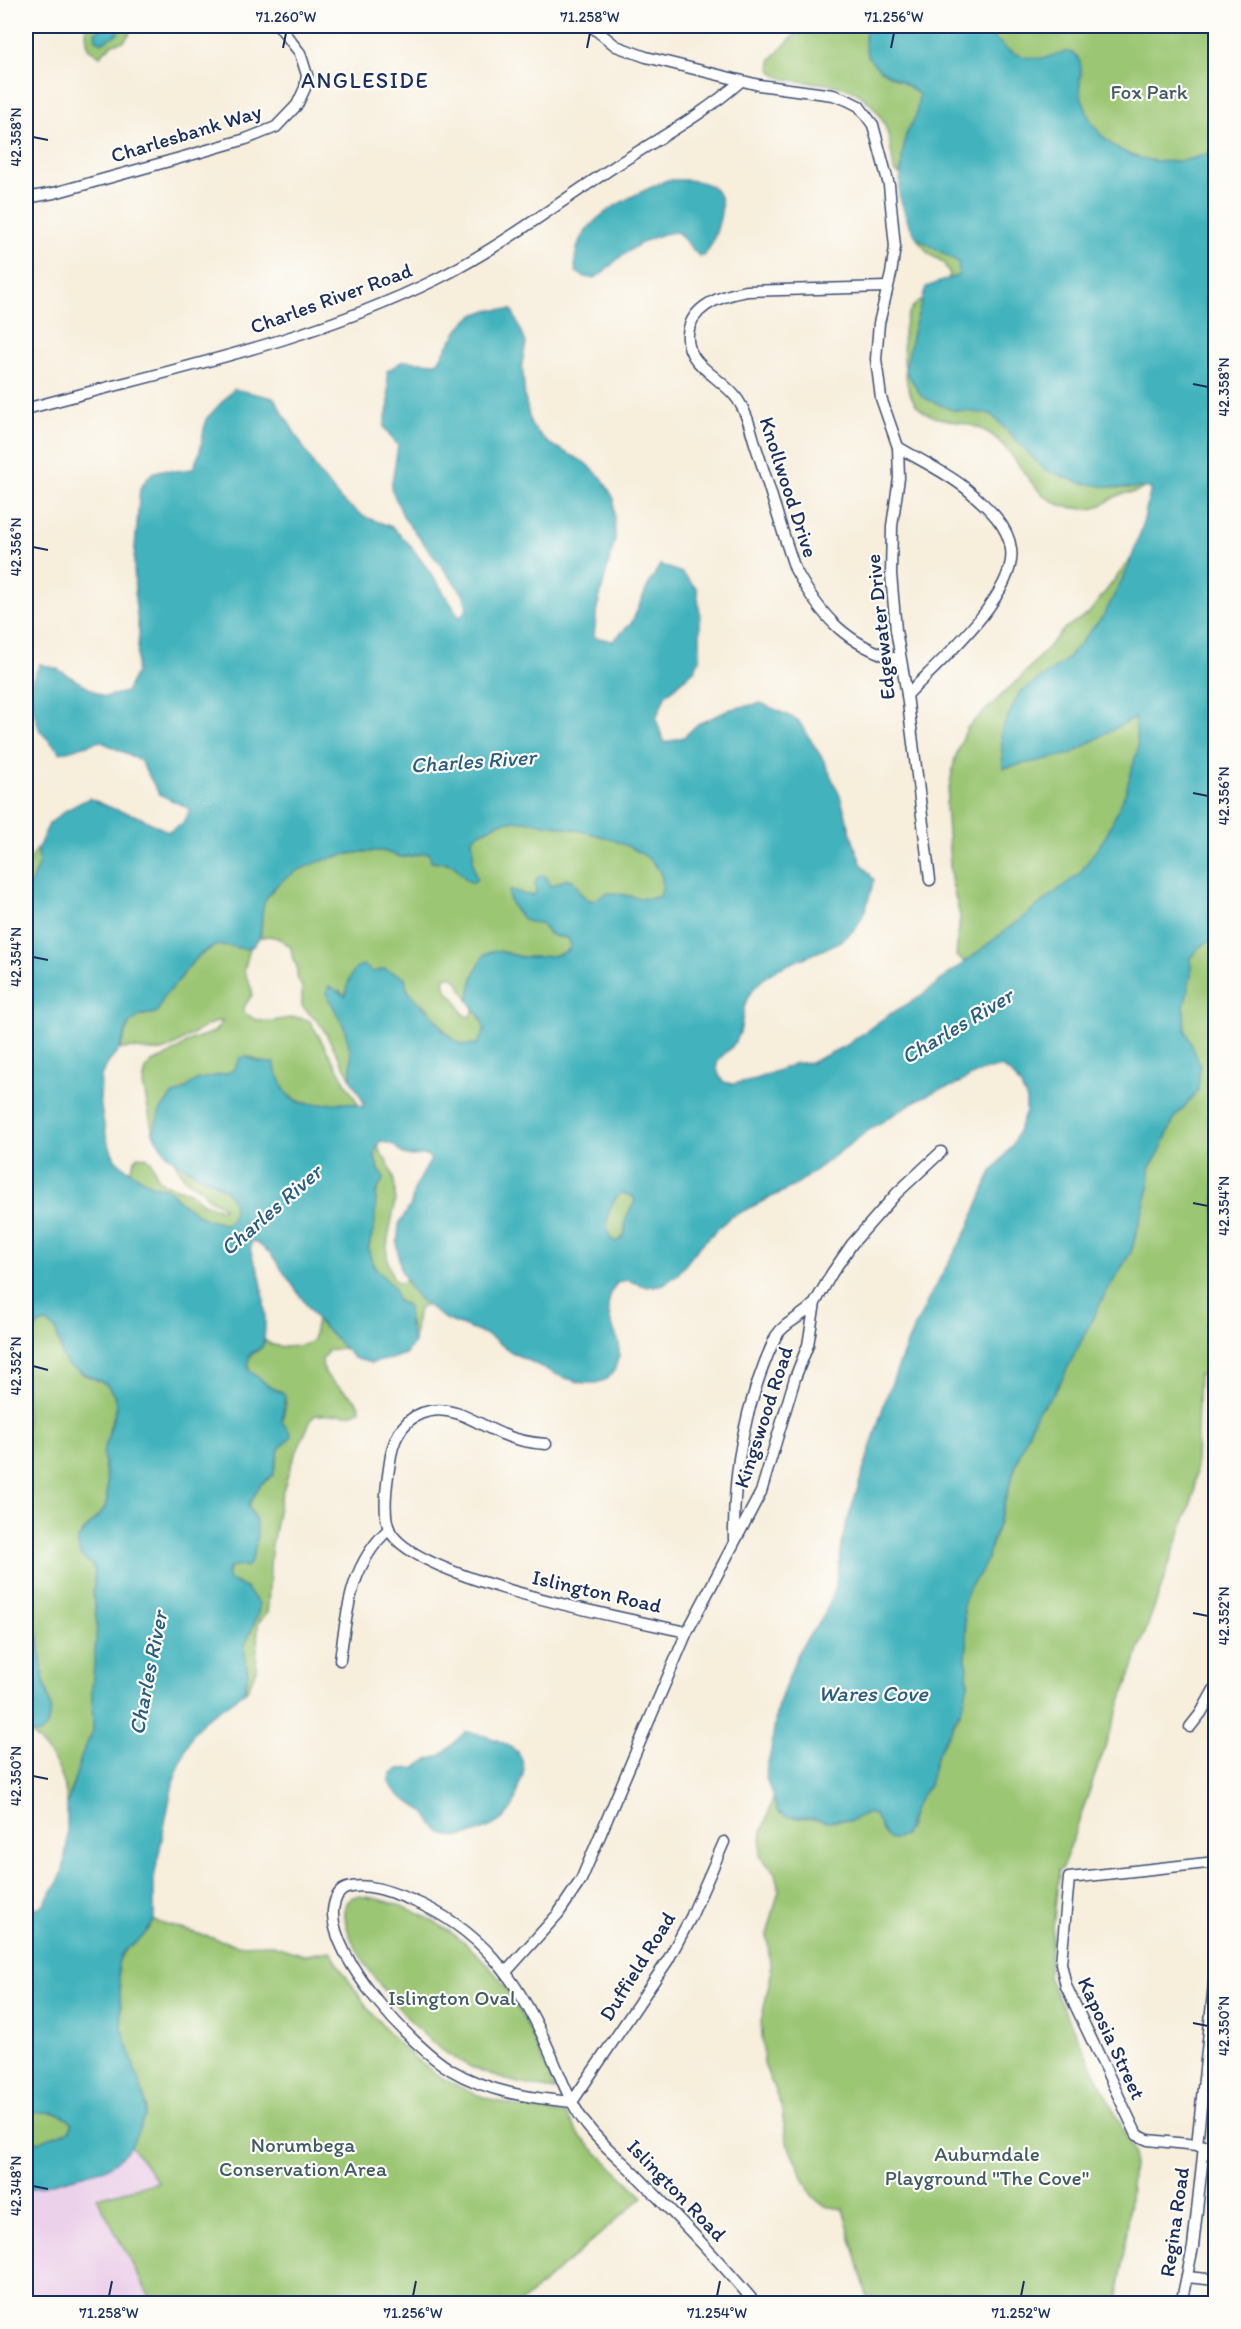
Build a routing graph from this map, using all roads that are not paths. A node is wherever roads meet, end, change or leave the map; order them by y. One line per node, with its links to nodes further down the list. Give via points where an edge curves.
1 (279, 26): 4 (street, Charlesbank Way, via 300,53 307,75 297,105 276,127 180,158)
2 (591, 26): 3 (street, Edgewater Drive, via 630,52)
3 (741, 81): 5 (street, Edgewater Drive, via 833,95 859,106 867,115 889,185 895,247); 6 (street, Charles River Road, via 522,231 467,264 402,295 275,342)
4 (26, 198)
5 (887, 287): 7 (street, Edgewater Drive, via 876,359 881,398); 8 (street, Knollwood Drive, via 727,295 700,311 688,333 695,360 733,394 751,425 795,570 807,591 844,633 862,646)
6 (26, 409)
7 (898, 447): 8 (street, Edgewater Drive, via 899,478 890,557); 9 (street, via 967,489 997,517 1011,549 1011,567 996,598)
8 (900, 660): 9 (street, Edgewater Drive)
9 (907, 695): 10 (street, Edgewater Drive)
10 (930, 880)
11 (941, 1152): 12 (street, Kingswood Road, via 897,1193 852,1244)
12 (815, 1303): 15 (street, Kingswood Road, via 808,1345 760,1492); 15 (street, Kingswood Road, via 782,1326 750,1402 736,1474)
13 (546, 1444): 14 (street, via 515,1439 450,1411 417,1414 403,1426 394,1442 385,1512)
14 (389, 1529): 16 (street, Islington Road, via 403,1547 415,1554 481,1582); 17 (street, via 369,1550 356,1577 346,1612)
15 (734, 1540): 16 (street, Kingswood Road)
16 (687, 1632): 23 (street, via 581,1880 558,1914)
17 (340, 1660)
18 (1215, 1686): 19 (street)
19 (1190, 1727)
20 (724, 1842): 24 (street, Duffield Road, via 668,1960)
21 (1215, 1862): 25 (street, Kaposia Street, via 1069,1878 1061,1963 1063,1979 1132,2128 1140,2138)
22 (1215, 1965): 25 (street, Regina Road)
23 (506, 1972): 24 (street, Islington Road, via 537,2022); 24 (street, Islington Road, via 481,1944 436,1911 384,1890 354,1887 344,1888 338,1894 334,1925 360,1976 395,2022 431,2057 452,2071 499,2091)
24 (572, 2102): 28 (street, Islington Road, via 590,2129 651,2190)
25 (1206, 2146): 26 (street, Regina Road)
26 (1187, 2277): 27 (street); 29 (street, Regina Road)
27 (1215, 2280)
28 (749, 2301)
29 (1181, 2304)

